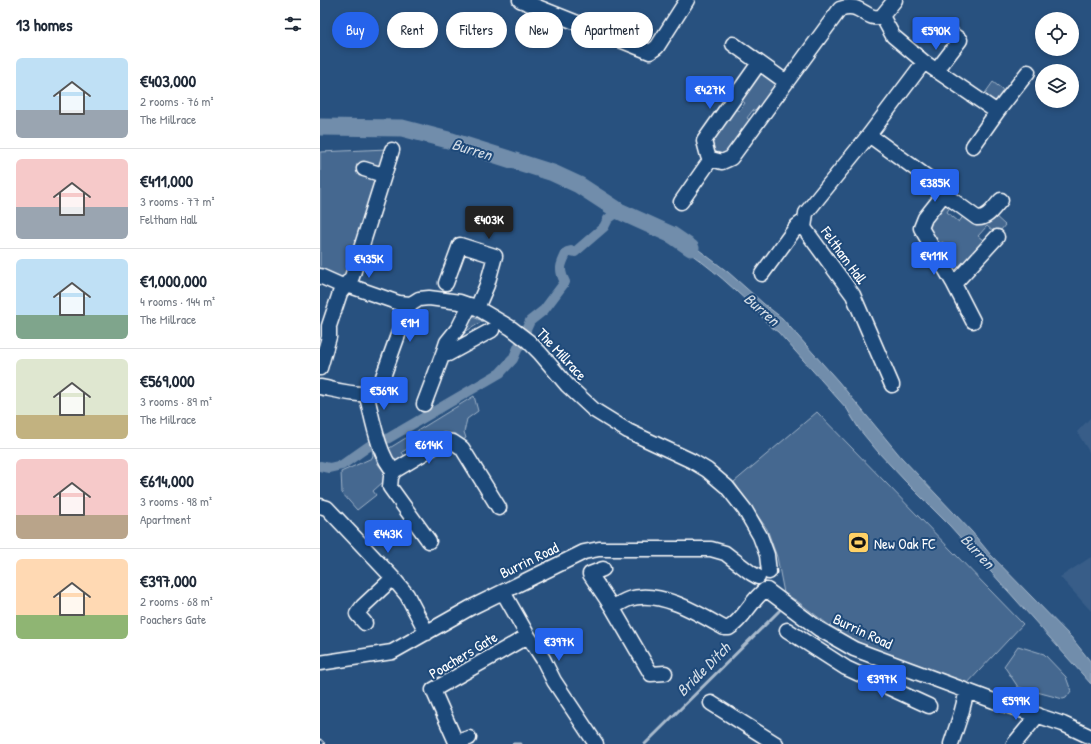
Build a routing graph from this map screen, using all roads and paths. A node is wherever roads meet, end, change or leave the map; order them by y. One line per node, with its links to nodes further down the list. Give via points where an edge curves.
1 (520, 0): 2 (street, via 650,52 657,47)
2 (687, 0)
3 (895, 0): 5 (street)
4 (840, 3): 5 (street, via 857,5 874,17); 12 (street, via 840,9)
5 (882, 16): 8 (street, via 893,36)
6 (946, 30): 10 (street, via 960,40)
7 (733, 44): 9 (street)
8 (924, 62): 10 (street); 14 (street, Feltham Hall)
9 (759, 63): 12 (street); 17 (street, via 704,141 708,156)
10 (937, 70): 13 (street)
11 (1028, 72): 13 (street)
12 (786, 82): 17 (street, via 731,158 722,162)
13 (997, 112): 15 (street)
14 (869, 135): 20 (street, via 938,185); 23 (street, Feltham Hall, via 806,213)
15 (973, 146)
16 (392, 150): 19 (street)
17 (712, 159): 22 (street)
18 (364, 170): 19 (street)
19 (383, 175): 29 (street, via 352,277)
20 (944, 194): 21 (street, via 977,218 988,215); 28 (street, via 925,218 921,228)
21 (1001, 200)
22 (681, 202)
23 (805, 220): 25 (street, via 797,226); 37 (street, Feltham Hall, via 804,228 853,295)
24 (997, 237): 28 (street)
25 (762, 274)
26 (320, 276): 29 (street)
27 (446, 283): 31 (street, via 456,270 460,245 495,256 487,285)
28 (954, 284): 32 (street)
29 (346, 286): 30 (street, via 399,303); 34 (street, via 340,293 330,326)
30 (411, 304): 31 (street, The Millrace, via 419,299 429,298); 39 (street, via 380,385 373,392)
31 (474, 306): 35 (street, via 447,342); 47 (street, The Millrace, via 524,338 594,410 628,431 692,461 727,487 745,510 760,536 767,555)
32 (973, 321)
33 (492, 330): 35 (street, via 448,354)
34 (324, 336): 36 (street)
35 (444, 351): 40 (street)
36 (320, 368)
37 (892, 385)
38 (320, 387): 39 (street)
39 (366, 393): 41 (street, via 381,448 388,465)
40 (424, 404)
41 (394, 471): 42 (street, via 444,441 453,442 462,448); 44 (street, via 390,487)
42 (499, 508)
43 (322, 510): 46 (street)
44 (428, 541)
45 (603, 569): 49 (street, via 590,574)
46 (393, 578): 50 (street, via 357,614); 52 (street, via 407,595)
47 (765, 585): 48 (street, Burrin Road, via 725,553 711,549 599,549 584,552); 49 (street, via 735,624 729,628 724,628 669,600 648,597 629,599); 54 (street, Burrin Road, via 783,603 819,629)
48 (503, 592): 52 (street, Burrin Road); 53 (street)
49 (612, 607): 57 (street, via 651,674)
50 (365, 623)
51 (787, 630): 56 (street)
52 (427, 633): 55 (street, Burrin Road, via 392,652)
53 (528, 636): 63 (street, Poachers Gate, via 433,690 456,742); 64 (street)
54 (854, 649): 56 (street); 58 (street, Burrin Road)
55 (320, 663)
56 (846, 668): 60 (street)
57 (665, 673)
58 (967, 691): 61 (street, Burrin Road); 66 (street)
59 (711, 703): 65 (street)
60 (929, 706)
61 (1038, 715): 62 (street, Burrin Road); 67 (street)
62 (1091, 737)
63 (469, 738)
64 (590, 742)
65 (776, 744)
66 (950, 744)
67 (1014, 744)

